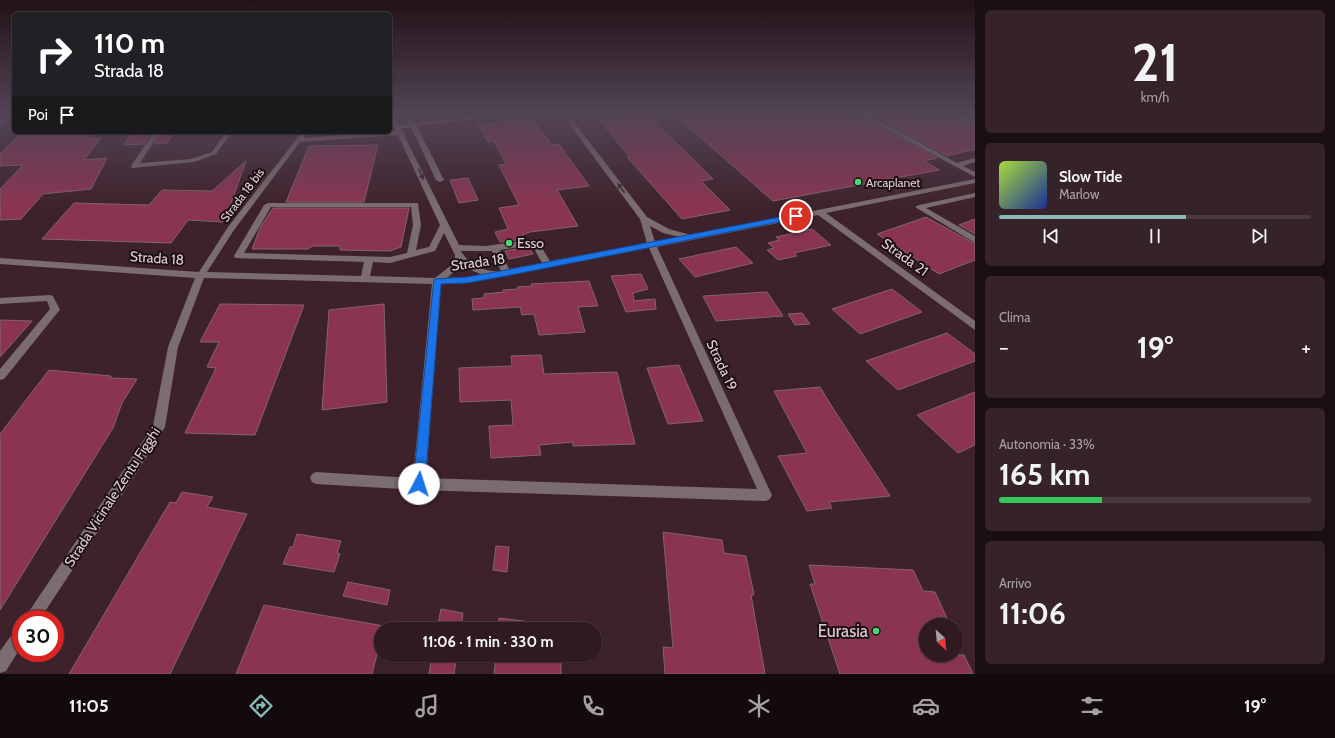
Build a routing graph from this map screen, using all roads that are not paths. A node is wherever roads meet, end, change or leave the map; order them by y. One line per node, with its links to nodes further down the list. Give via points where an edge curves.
1 (149, 144): 2 (street, via 135,166 192,161 214,154)
2 (221, 144)
3 (295, 144): 27 (street, Strada 18 bis, via 231,229)
4 (407, 144): 16 (street, one-way to 16)
5 (423, 144): 11 (street)
6 (588, 144): 15 (street, one-way to 6)
7 (920, 144): 9 (street)
8 (975, 160): 9 (street)
9 (957, 164): 10 (street)
10 (975, 175)
11 (440, 180)
12 (975, 181): 14 (street, Strada 18)
13 (975, 195): 18 (street, via 918,207)
14 (819, 212): 17 (street, Strada 18); 32 (street, Strada 21)
15 (644, 219): 17 (street, via 666,231); 19 (street, Strada 19)
16 (445, 224): 21 (street); 22 (street, via 432,249)
17 (693, 236): 19 (street, Strada 18)
18 (975, 240)
19 (652, 245): 25 (street, Strada 18); 35 (street, Strada 19, via 766,496)
20 (495, 248): 21 (street); 25 (street, via 534,242); 26 (street)
21 (458, 251): 28 (street, via 471,267); 30 (street, via 458,264)
22 (411, 254): 23 (street, via 390,260); 23 (street, via 417,225 415,205 268,205 238,256)
23 (369, 260): 29 (street)
24 (0, 261): 27 (street, Strada 18)
25 (548, 265): 26 (street, Strada 18)
26 (506, 273): 28 (street, Strada 18)
27 (201, 275): 29 (street, Strada 18); 36 (street, Strada Vicinale Zentu Figghi, via 174,347 159,427)
28 (491, 275): 30 (street, Strada 18, via 467,280)
29 (365, 279): 30 (street, Strada 18)
30 (437, 281): 35 (street)
31 (0, 301): 33 (street, via 50,298 55,310)
32 (975, 326)
33 (0, 376)
34 (316, 478): 35 (street)
35 (419, 484)
36 (37, 610)
37 (12, 647): 38 (street)
38 (0, 665)

